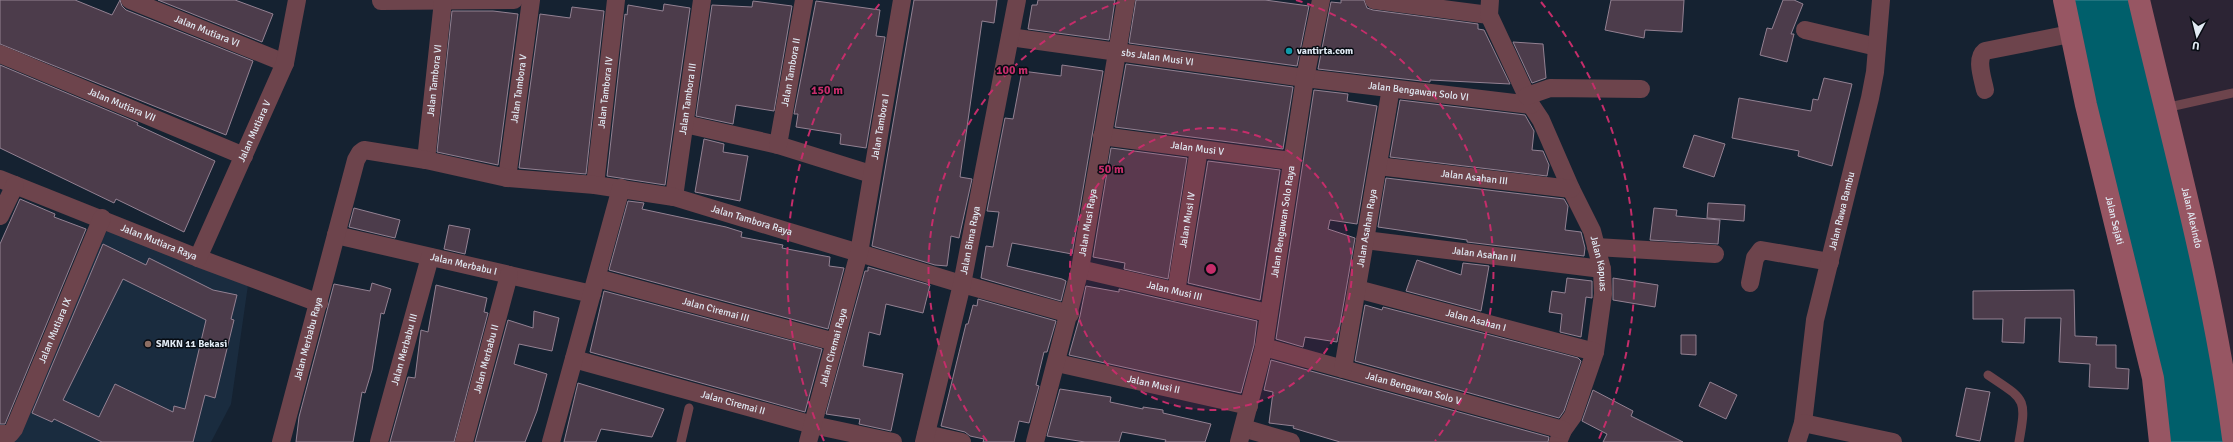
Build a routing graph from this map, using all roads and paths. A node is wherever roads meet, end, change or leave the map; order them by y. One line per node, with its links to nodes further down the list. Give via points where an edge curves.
1 (130, 0): 25 (street, Jalan Mutiara VI)
2 (297, 0): 25 (street, Jalan Mutiara V)
3 (514, 0): 17 (street)
4 (531, 0): 42 (street, Jalan Tambora V)
5 (616, 0): 44 (street, Jalan Tambora IV)
6 (702, 0): 33 (street, Jalan Tambora III)
7 (804, 0): 35 (street, Jalan Tambora II)
8 (902, 0): 41 (street, Jalan Tambora I)
9 (1016, 0): 21 (street, Jalan Bima Raya)
10 (1126, 0): 23 (street, Jalan Musi Raya)
11 (1321, 0): 26 (street, Jalan Bengawan Solo Raya)
12 (1374, 0): 18 (street)
13 (1881, 0): 22 (street, Jalan Rawa Bambu)
14 (2064, 0): 20 (street, Jalan Sejati)
15 (2139, 0): 32 (street, Jalan Alexindo)
16 (381, 1): 17 (street)
17 (443, 1): 38 (street, Jalan Tambora VI)
18 (1490, 8): 31 (street, Jalan Kapuas)
19 (1806, 30): 22 (street)
20 (2070, 34): 29 (street, via 1985,51 1980,61); 98 (street, Jalan Sejati, via 2153,378)
21 (1010, 37): 23 (street, sbs Jalan Musi VI); 62 (street, Jalan Bima Raya)
22 (1877, 48): 57 (street, Jalan Rawa Bambu, via 1870,98)
23 (1117, 52): 26 (street, sbs Jalan Musi VI); 34 (street, Jalan Musi Raya)
24 (0, 54): 37 (street, Jalan Mutiara VII)
25 (284, 63): 37 (street, Jalan Mutiara V)
26 (1305, 78): 27 (street, Jalan Bengawan Solo VI); 39 (street, Jalan Bengawan Solo Raya)
27 (1391, 88): 31 (street, Jalan Bengawan Solo VI); 40 (street, Jalan Asahan Raya)
28 (1641, 89): 31 (street, via 1550,88)
29 (1985, 90)
30 (2233, 93): 32 (lane)
31 (1529, 100): 46 (street, Jalan Kapuas, via 1541,120)
32 (2164, 108): 84 (street, Jalan Alexindo, via 2226,379)
33 (685, 124): 35 (street); 47 (street, Jalan Tambora III)
34 (1102, 136): 36 (street, Jalan Musi V); 58 (street, Jalan Musi Raya)
35 (778, 145): 41 (street)
36 (1199, 149): 39 (street, Jalan Musi V); 65 (street, Jalan Musi IV)
37 (244, 156): 56 (street, Jalan Mutiara V)
38 (426, 160): 42 (street, Jalan Tambora Raya); 50 (street, Jalan Merbabu Raya, via 364,150 360,152)
39 (1291, 161): 67 (street, Jalan Bengawan Solo Raya)
40 (1378, 166): 46 (street, Jalan Asahan III); 51 (street, Jalan Asahan Raya)
41 (872, 174): 53 (street, Jalan Tambora I)
42 (507, 178): 44 (street, Jalan Tambora Raya)
43 (7, 182): 48 (street); 49 (street, Jalan Mutiara Raya)
44 (595, 185): 45 (street, Jalan Tambora Raya)
45 (621, 188): 47 (street, Jalan Tambora Raya); 63 (street)
46 (1571, 189): 52 (street, Jalan Kapuas, via 1592,231)
47 (674, 197): 53 (street, Jalan Tambora Raya)
48 (0, 216)
49 (102, 218): 56 (street, Jalan Mutiara Raya); 80 (street, Jalan Mutiara IX, via 14,429 10,434)
50 (336, 235): 55 (street, Jalan Merbabu I); 66 (street, Jalan Merbabu Raya)
51 (1365, 240): 59 (street, Jalan Asahan II); 64 (street, Jalan Asahan Raya)
52 (1596, 246): 54 (street); 59 (street, Jalan Kapuas)
53 (859, 253): 62 (street, Jalan Tambora Raya); 69 (street, Jalan Ciremai Raya)
54 (1715, 254)
55 (430, 257): 60 (street, Jalan Merbabu I); 86 (street, Jalan Merbabu III)
56 (198, 258): 66 (street, Jalan Mutiara Raya)
57 (1830, 262): 61 (street, via 1761,250 1755,258); 78 (street, Jalan Rawa Bambu, via 1812,332)
58 (1080, 269): 65 (street, Jalan Musi III); 68 (street, Jalan Musi Raya)
59 (1602, 269): 71 (street, Jalan Kapuas, via 1603,294)
60 (509, 275): 63 (street, Jalan Merbabu I); 87 (street, Jalan Merbabu II)
61 (1750, 283)
62 (962, 284): 68 (street, Jalan Tambora Raya); 83 (street, Jalan Bima Raya)
63 (594, 286): 69 (street, Jalan Ciremai III); 72 (street)
64 (1357, 289): 71 (street, Jalan Asahan I); 74 (street, Jalan Asahan Raya)
65 (1176, 292): 67 (street, Jalan Musi III)
66 (319, 303): 85 (street, Jalan Merbabu Raya)
67 (1268, 313): 70 (street, Jalan Bengawan Solo Raya)
68 (1070, 314): 73 (street, Jalan Musi Raya)
69 (835, 342): 79 (street, Jalan Ciremai Raya)
70 (1264, 347): 74 (street, Jalan Bengawan Solo V); 76 (street, Jalan Bengawan Solo Raya)
71 (1595, 352): 82 (street, Jalan Kapuas, via 1572,416)
72 (574, 359): 79 (street, Jalan Ciremai II); 88 (street)
73 (1057, 364): 76 (street, Jalan Musi II); 93 (street, Jalan Musi Raya)
74 (1343, 369): 82 (street, Jalan Bengawan Solo V)
75 (1988, 376): 97 (lane, via 2017,395 2022,402 2024,414)
76 (1249, 406): 81 (street, Jalan Bengawan Solo Raya)
77 (689, 408): 89 (lane)
78 (1803, 423): 95 (street); 96 (street)
79 (813, 425): 90 (street, Jalan Ciremai Raya); 91 (street, Jalan Ciremai II)
80 (1, 434)
81 (1241, 435): 94 (street)
82 (1560, 436)
83 (925, 438): 92 (street)
84 (2233, 438)
85 (281, 442)
86 (379, 442)
87 (464, 442)
88 (551, 442)
89 (681, 442)
90 (808, 442)
91 (893, 442)
92 (962, 442)
93 (1035, 442)
94 (1291, 442)
95 (1798, 442)
96 (1893, 442)
97 (2019, 442)
98 (2160, 442)

